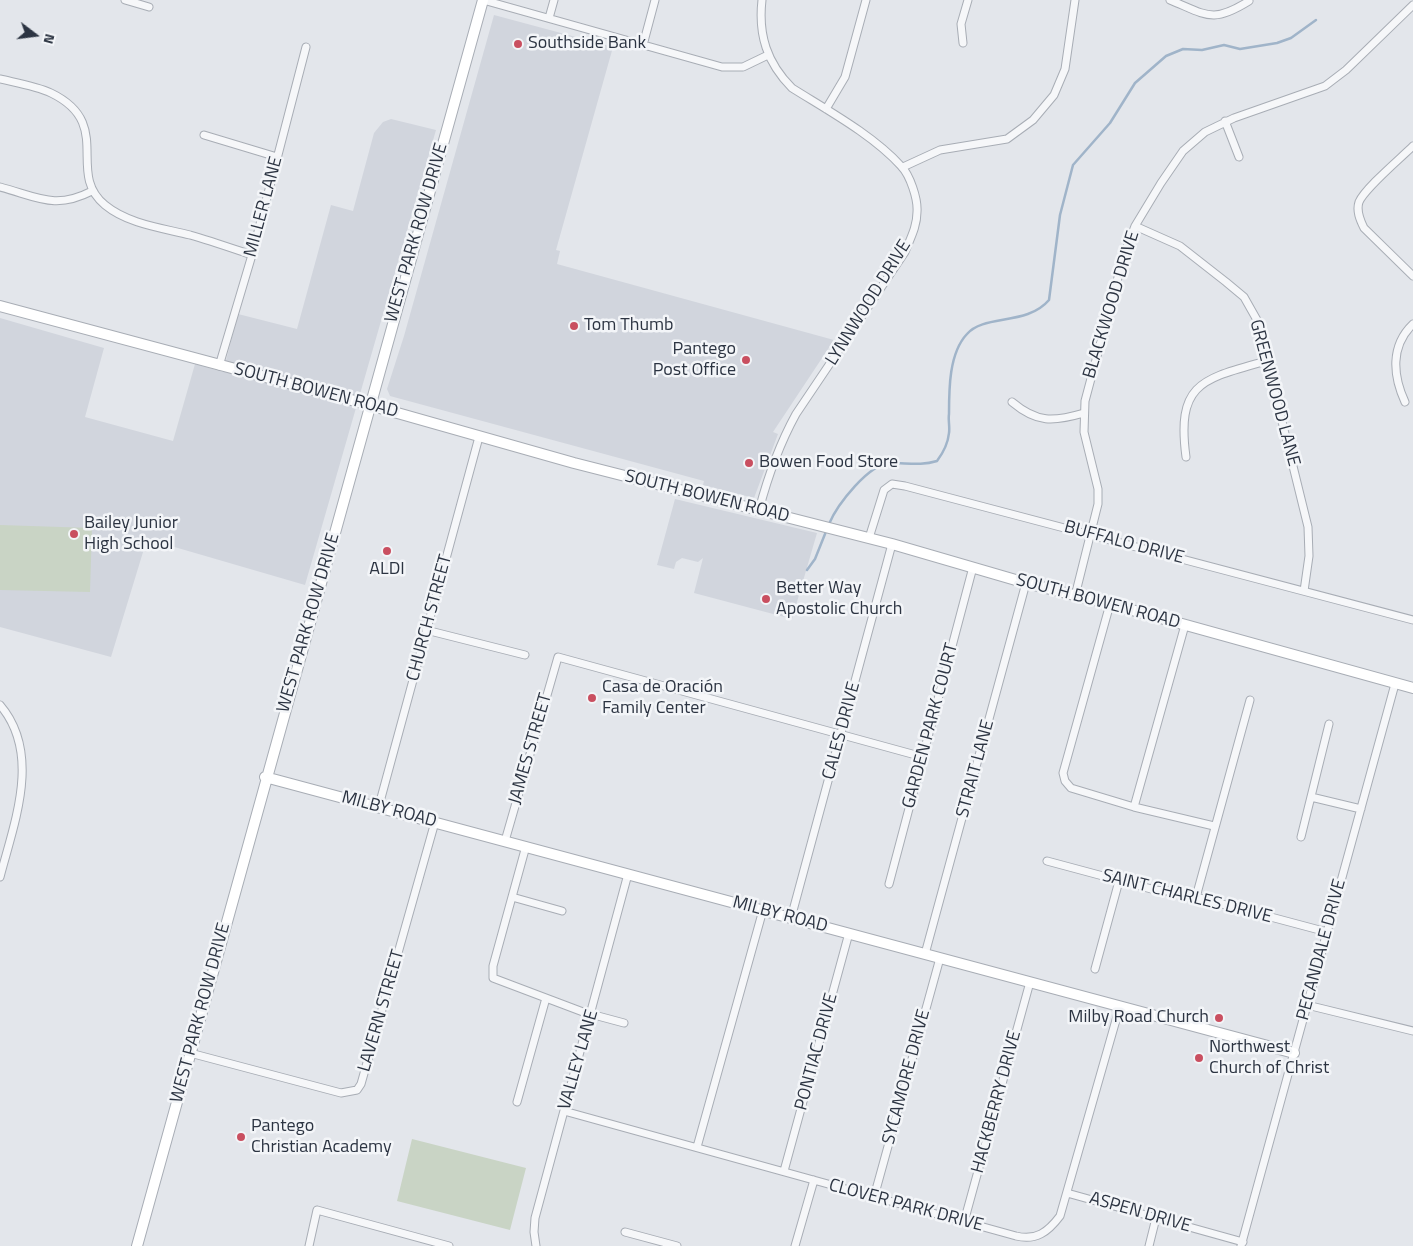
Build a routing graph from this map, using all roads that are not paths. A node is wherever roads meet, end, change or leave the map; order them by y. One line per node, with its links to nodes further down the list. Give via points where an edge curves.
1 (125, 0): 12 (street)
2 (483, 0): 13 (street); 37 (main road, WEST PARK ROW DRIVE)
3 (554, 0): 13 (street)
4 (655, 0): 15 (street)
5 (762, 0): 17 (street, LYNNWOOD DRIVE, via 760,21)
6 (866, 0): 19 (street, via 845,77)
7 (968, 0): 14 (street, via 961,24)
8 (1075, 0): 25 (street, via 1065,69 1054,95 1033,120 1007,139 940,150)
9 (1170, 0): 10 (street, via 1208,16 1234,10)
10 (1249, 1)
11 (1413, 6): 20 (street, BLACKWOOD DRIVE, via 1325,86)
12 (149, 7)
13 (549, 18): 15 (street)
14 (963, 43)
15 (643, 45): 17 (street, via 734,69)
16 (306, 47): 23 (street, MILLER LANE)
17 (768, 55): 19 (street, LYNNWOOD DRIVE, via 792,88)
18 (0, 79): 27 (street, via 52,93 74,109 88,136 87,172)
19 (826, 109): 25 (street, LYNNWOOD DRIVE)
20 (1225, 122): 24 (street); 28 (street, BLACKWOOD DRIVE, via 1205,132 1183,151)
21 (204, 136): 23 (street)
22 (1413, 146): 30 (street, via 1365,194 1358,208 1364,228)
23 (277, 157): 29 (street, MILLER LANE)
24 (1239, 157)
25 (903, 167): 41 (street, LYNNWOOD DRIVE, via 917,211 915,228 905,252 796,414 775,455)
26 (0, 187): 27 (street, via 53,202 75,200)
27 (92, 191): 29 (street, via 125,218)
28 (1135, 226): 33 (street, GREENWOOD LANE, via 1180,246 1244,297 1256,320); 38 (street, BLACKWOOD DRIVE, via 1089,381)
29 (252, 255): 34 (street, MILLER LANE)
30 (1413, 276)
31 (0, 306): 34 (main road, SOUTH BOWEN ROAD)
32 (1413, 324): 36 (street, via 1402,338 1396,358 1396,382)
33 (1266, 361): 40 (street, via 1205,380 1191,395 1184,413); 47 (street, GREENWOOD LANE, via 1308,527 1309,556)
34 (219, 366): 37 (main road, SOUTH BOWEN ROAD)
35 (1012, 402): 38 (street, via 1027,415 1044,420)
36 (1405, 402)
37 (369, 405): 39 (main road, SOUTH BOWEN ROAD); 61 (main road, WEST PARK ROW DRIVE)
38 (1084, 413): 42 (street, BLACKWOOD DRIVE, via 1084,432 1098,489)
39 (479, 437): 41 (main road, SOUTH BOWEN ROAD); 52 (street, CHURCH STREET)
40 (1186, 457)
41 (759, 510): 43 (main road, SOUTH BOWEN ROAD)
42 (1091, 534): 43 (street, BUFFALO DRIVE, via 892,484 880,497); 47 (street, BUFFALO DRIVE); 48 (street, BLACKWOOD DRIVE)
43 (869, 538): 44 (main road, SOUTH BOWEN ROAD)
44 (892, 544): 45 (main road, SOUTH BOWEN ROAD); 59 (street, CALES DRIVE)
45 (973, 567): 46 (main road, SOUTH BOWEN ROAD); 60 (street, GARDEN PARK COURT)
46 (1026, 584): 48 (main road, SOUTH BOWEN ROAD); 83 (street, STRAIT LANE)
47 (1304, 591): 50 (street, BUFFALO DRIVE)
48 (1075, 596): 49 (main road, SOUTH BOWEN ROAD)
49 (1110, 604): 51 (main road, SOUTH BOWEN ROAD); 64 (street, via 1063,773 1071,788)
50 (1413, 620)
51 (1185, 625): 54 (main road, SOUTH BOWEN ROAD); 64 (street)
52 (426, 630): 53 (street); 63 (street, CHURCH STREET)
53 (525, 655)
54 (1395, 684): 55 (main road, SOUTH BOWEN ROAD); 65 (street, PECANDALE DRIVE)
55 (1413, 688)
56 (1250, 700): 67 (street, via 1221,812)
57 (0, 705): 73 (street, via 15,729 22,764 18,808)
58 (1329, 724): 62 (street)
59 (841, 735): 60 (street); 69 (street, JAMES STREET, via 558,657); 80 (street, CALES DRIVE)
60 (923, 757): 75 (street, GARDEN PARK COURT)
61 (266, 777): 66 (main road, MILBY ROAD); 93 (main road, WEST PARK ROW DRIVE)
62 (1311, 797): 65 (street); 68 (street)
63 (381, 798)
64 (1134, 807): 67 (street)
65 (1361, 809): 81 (street, PECANDALE DRIVE)
66 (435, 822): 69 (main road, MILBY ROAD); 93 (street, LAVERN STREET, via 357,1090 341,1093)
67 (1214, 826): 77 (street)
68 (1301, 837)
69 (505, 841): 70 (main road, MILBY ROAD)
70 (526, 846): 72 (main road, MILBY ROAD); 76 (street)
71 (1047, 861): 74 (street, SAINT CHARLES DRIVE)
72 (628, 874): 78 (main road, MILBY ROAD); 90 (street, VALLEY LANE)
73 (0, 877)
74 (1119, 881): 77 (street, SAINT CHARLES DRIVE); 85 (street)
75 (889, 884)
76 (512, 897): 79 (street); 87 (street, via 492,976)
77 (1196, 897): 81 (street, SAINT CHARLES DRIVE)
78 (763, 910): 80 (main road, MILBY ROAD); 97 (street)
79 (562, 911)
80 (791, 918): 82 (main road, MILBY ROAD)
81 (1327, 932): 88 (street, PECANDALE DRIVE)
82 (849, 933): 83 (main road, MILBY ROAD); 98 (street, PONTIAC DRIVE)
83 (925, 954): 84 (main road, MILBY ROAD)
84 (940, 958): 86 (main road, MILBY ROAD); 101 (street, SYCAMORE DRIVE)
85 (1095, 969)
86 (1030, 982): 89 (main road, MILBY ROAD); 103 (street, HACKBERRY DRIVE)
87 (546, 998): 90 (street); 95 (street)
88 (1307, 1005): 92 (street); 94 (street, PECANDALE DRIVE)
89 (1120, 1006): 94 (main road, MILBY ROAD); 100 (street, CLOVER PARK DRIVE)
90 (592, 1014): 91 (street); 96 (street, VALLEY LANE)
91 (624, 1023)
92 (1413, 1031)
93 (190, 1053): 106 (main road, WEST PARK ROW DRIVE)
94 (1294, 1053): 105 (street, PECANDALE DRIVE)
95 (517, 1102)
96 (564, 1110): 97 (street, CLOVER PARK DRIVE); 109 (street, VALLEY LANE, via 535,1218)
97 (697, 1147): 98 (street, CLOVER PARK DRIVE)
98 (784, 1171): 99 (street, CLOVER PARK DRIVE)
99 (814, 1180): 101 (street, CLOVER PARK DRIVE); 111 (street)
100 (1067, 1193): 102 (street, ASPEN DRIVE); 103 (street, CLOVER PARK DRIVE, via 1060,1216 1053,1226 1037,1237 1026,1239)
101 (874, 1197): 103 (street, CLOVER PARK DRIVE)
102 (1156, 1218): 105 (street, ASPEN DRIVE); 112 (street)
103 (964, 1222)
104 (625, 1232): 110 (street)
105 (1242, 1244)
106 (137, 1246)
107 (309, 1246): 108 (street, via 317,1210)
108 (449, 1246)
109 (536, 1246)
110 (677, 1246)
111 (795, 1246)
112 (1149, 1246)

